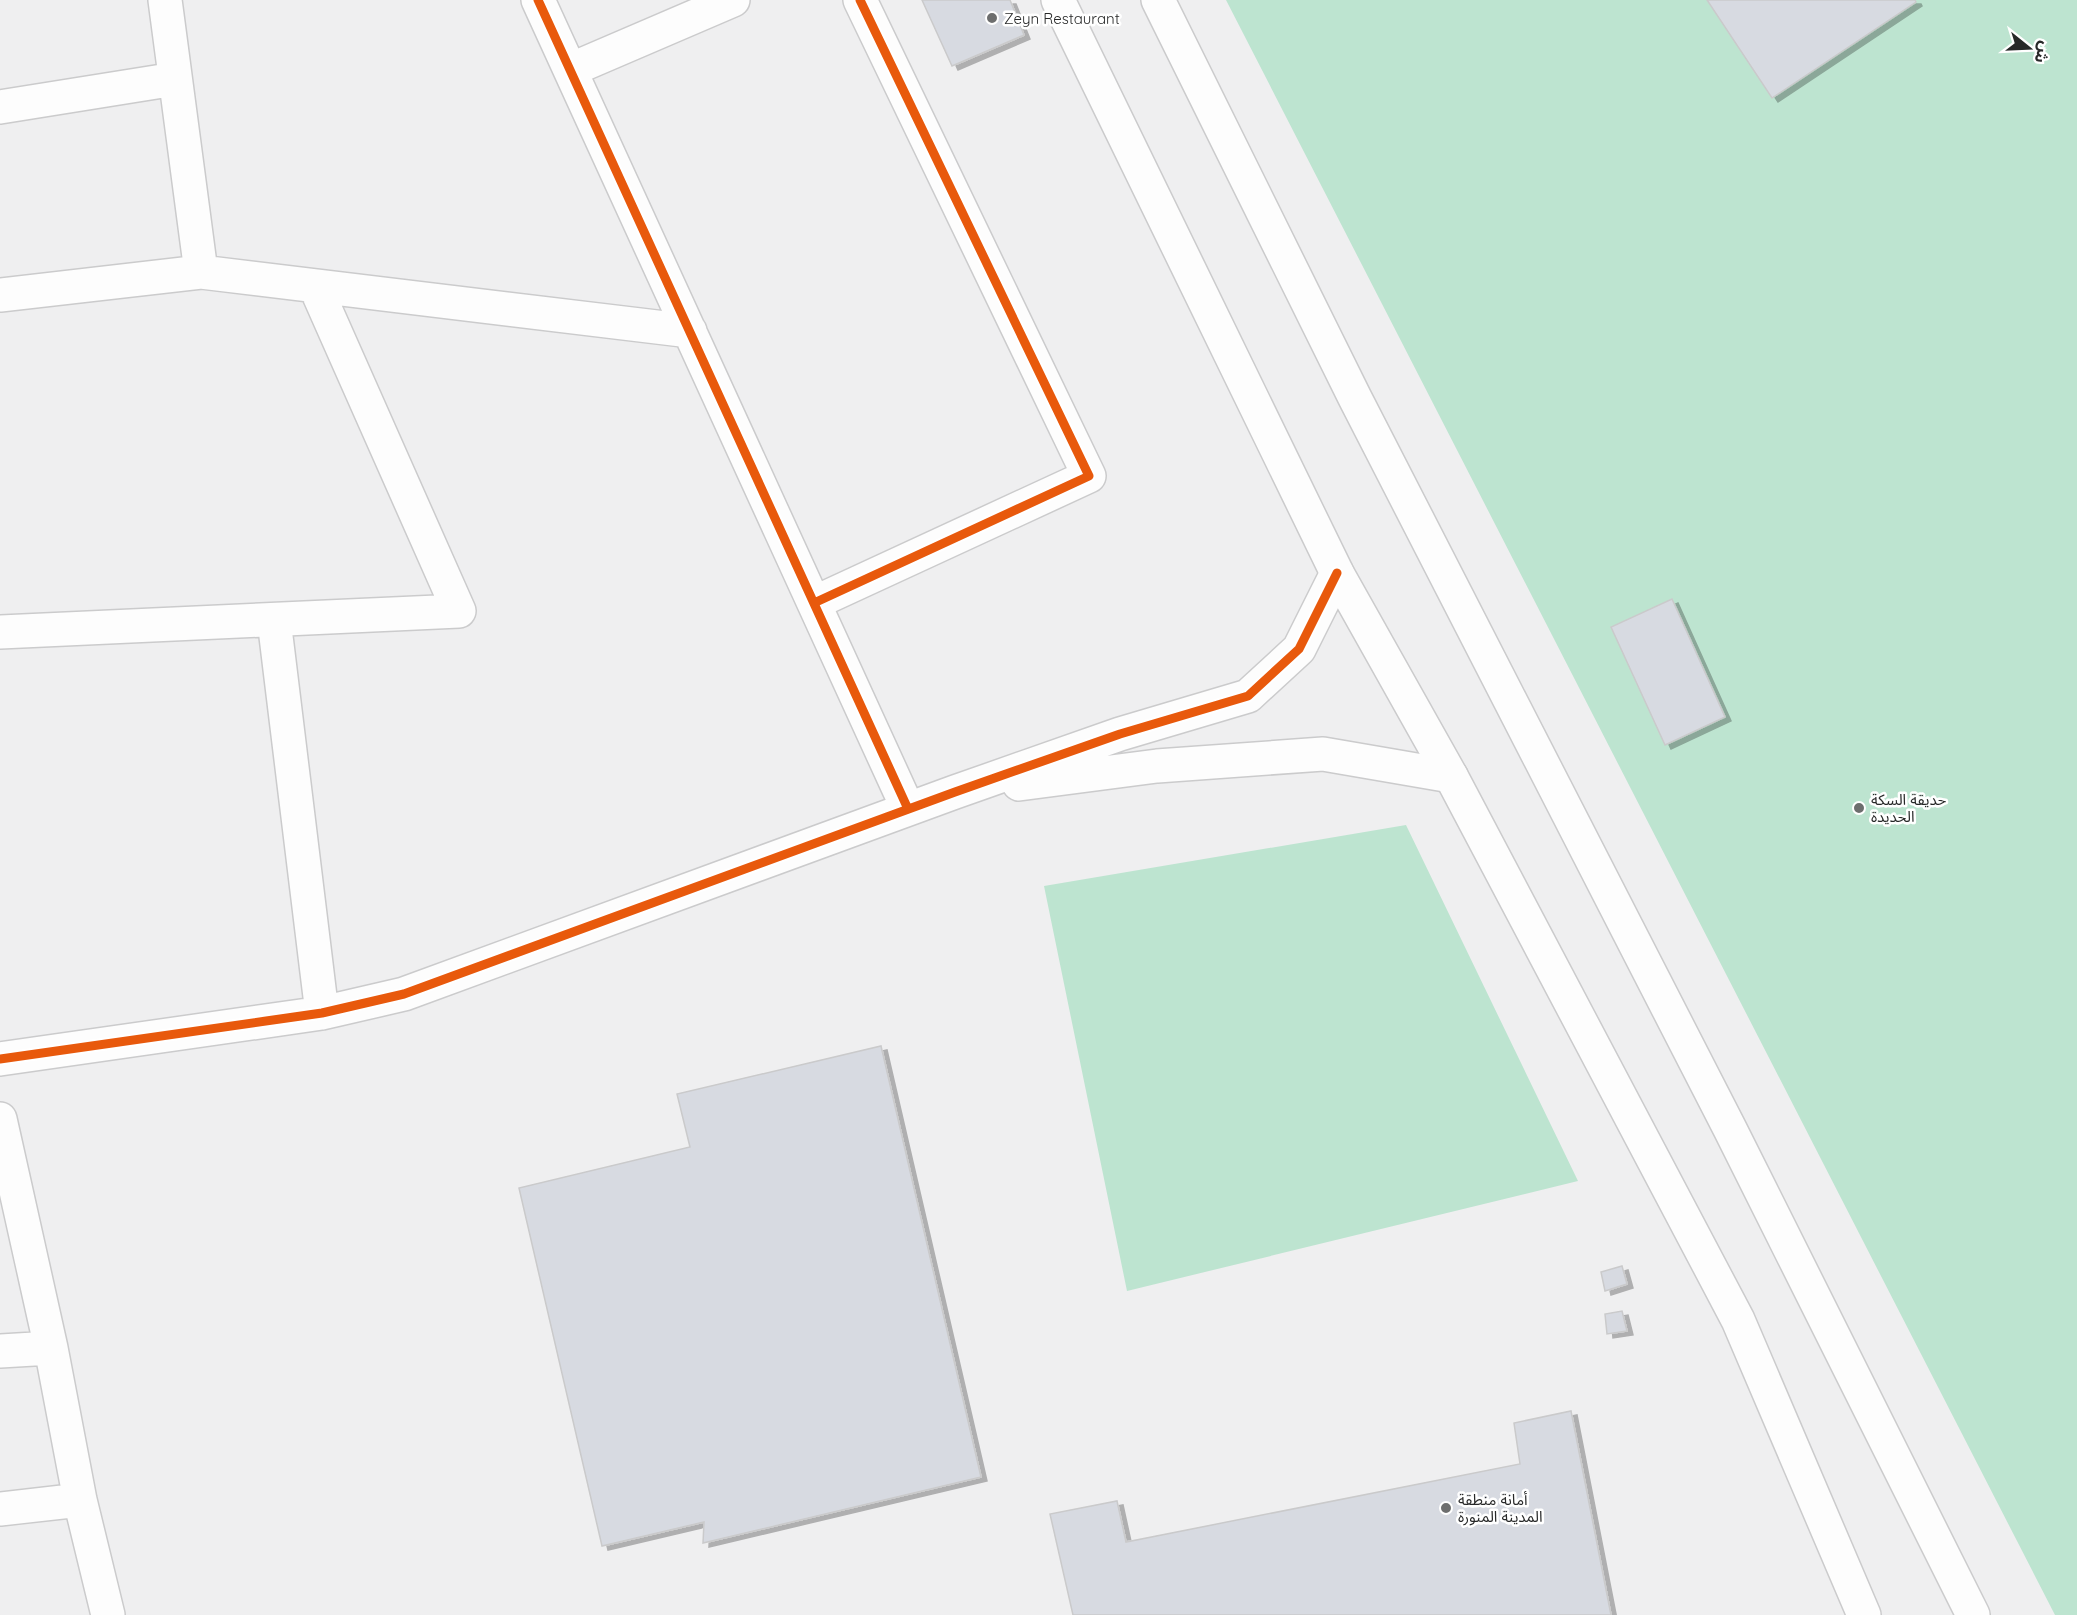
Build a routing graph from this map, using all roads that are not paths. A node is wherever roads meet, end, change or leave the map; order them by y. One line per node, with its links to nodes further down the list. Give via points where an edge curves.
1 (165, 0): 8 (street)
2 (538, 0): 7 (street)
3 (733, 0): 7 (street)
4 (860, 0): 15 (street, via 1089,476)
5 (1058, 0): 14 (street)
6 (1158, 0): 30 (street, via 1355,398 1730,1129)
7 (570, 70): 13 (street)
8 (175, 79): 9 (street); 10 (street)
9 (0, 107)
10 (201, 272): 11 (street); 12 (street)
11 (315, 286): 13 (street); 16 (street, via 459,611)
12 (0, 296)
13 (690, 331): 15 (street)
14 (1337, 573): 18 (street); 19 (street, via 1299,649 1248,696 1120,734)
15 (814, 603): 20 (street)
16 (274, 620): 17 (street); 21 (street)
17 (0, 632)
18 (1451, 776): 19 (street, via 1323,754 1157,766); 29 (street, via 1738,1320)
19 (955, 792): 20 (street)
20 (908, 809): 21 (street, via 404,994)
21 (322, 1013): 22 (street)
22 (0, 1059)
23 (0, 1119): 24 (street)
24 (51, 1348): 25 (street); 26 (street)
25 (0, 1351)
26 (80, 1500): 27 (street); 28 (street)
27 (0, 1509)
28 (108, 1615)
29 (1864, 1615)
30 (1973, 1615)

